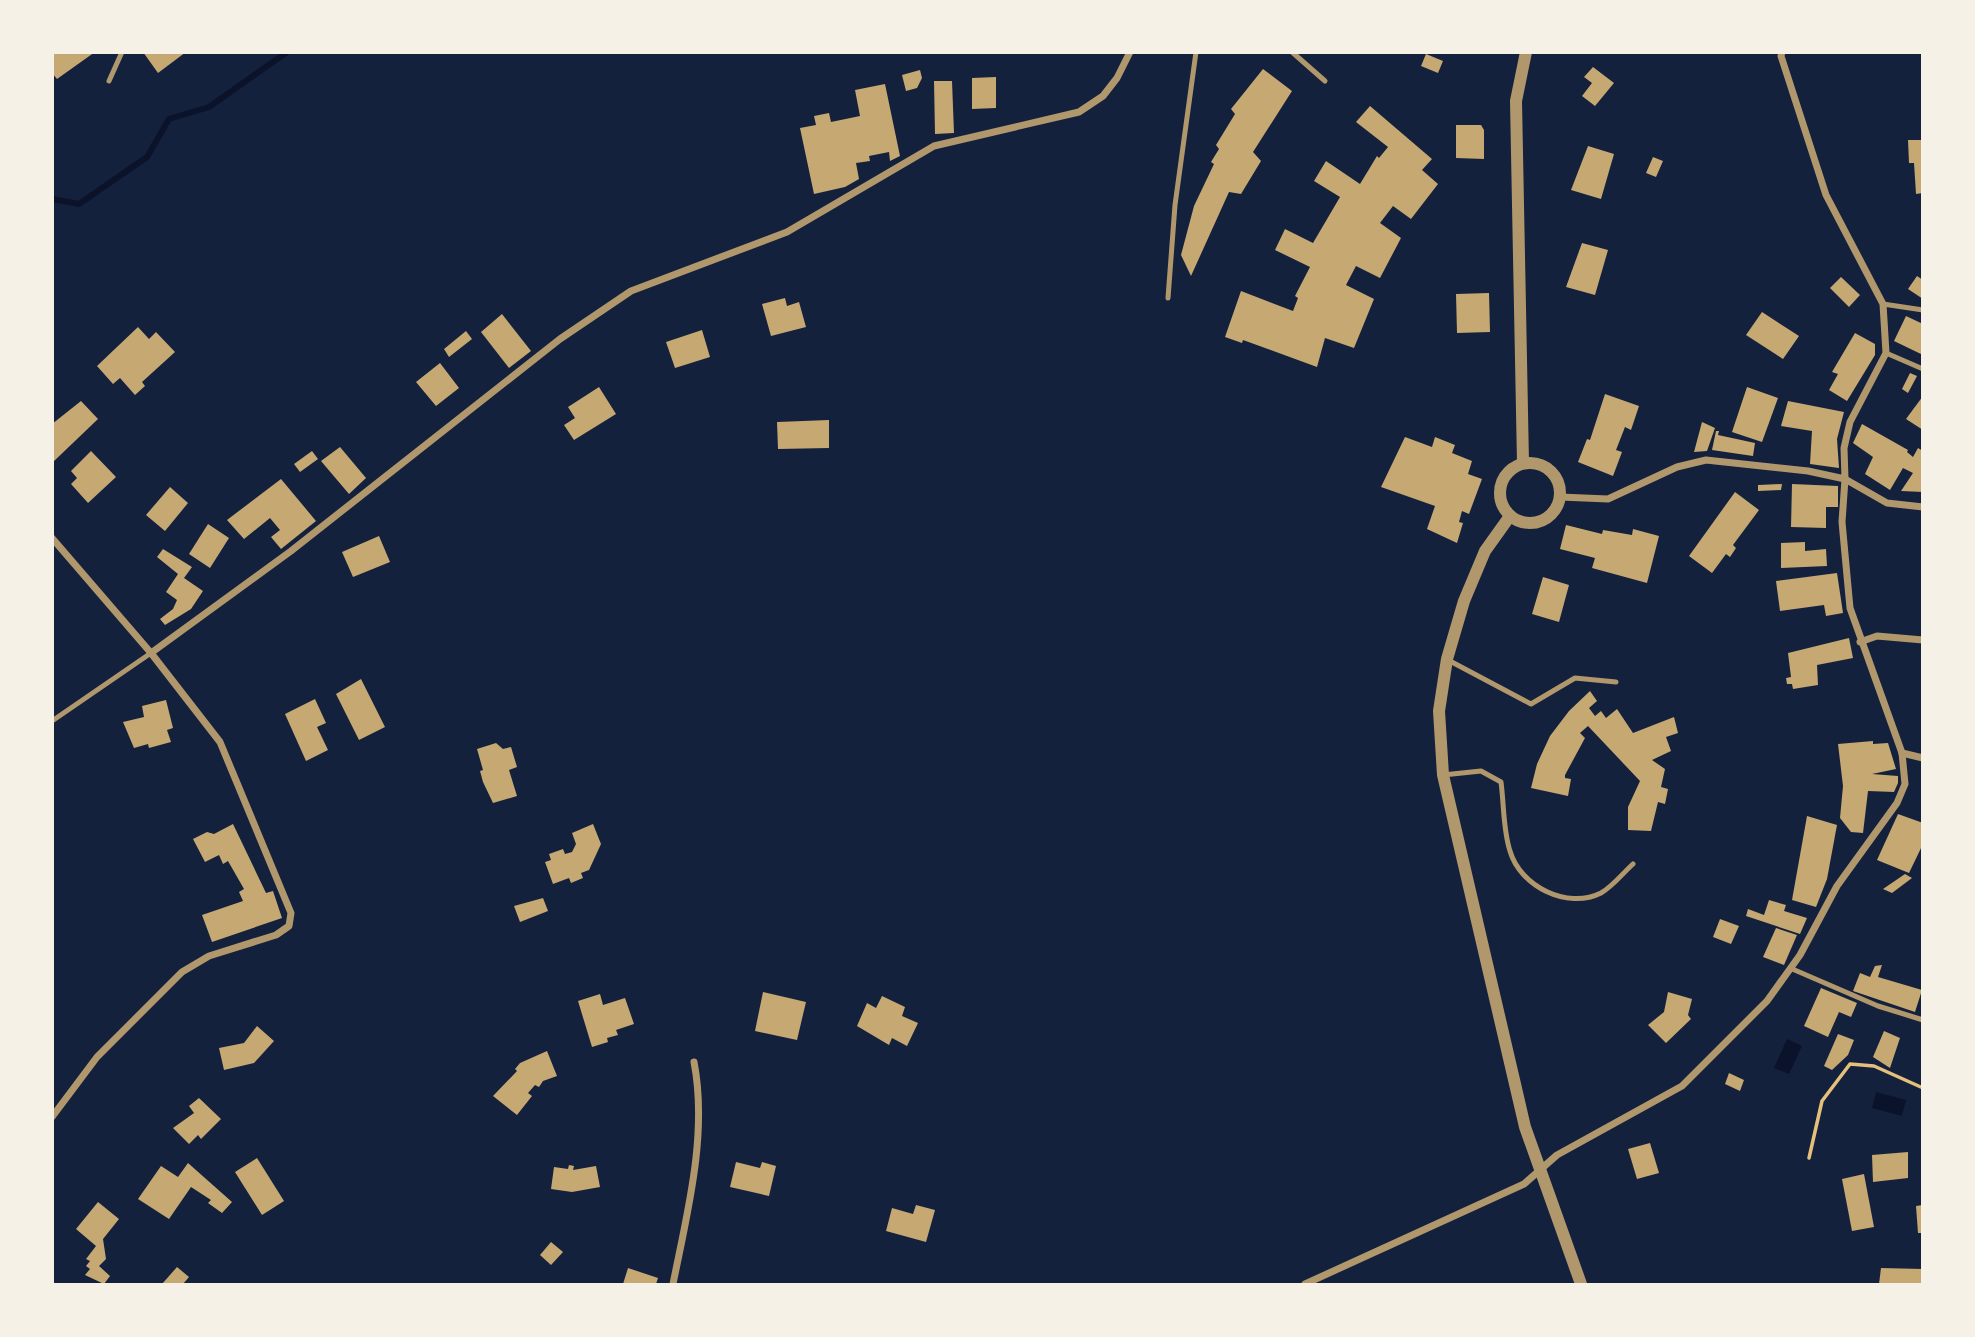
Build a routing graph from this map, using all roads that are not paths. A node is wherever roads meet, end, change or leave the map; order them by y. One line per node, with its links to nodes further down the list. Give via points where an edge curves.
1 (122, 52): 7 (lane)
2 (1130, 52): 22 (street, via 1103,96 1079,112 933,146 787,232 631,291 560,338 291,551)
3 (1196, 52): 9 (lane, via 1175,205)
4 (1292, 52): 8 (lane)
5 (1526, 52): 14 (street, via 1516,101)
6 (1780, 54): 10 (street, via 1826,195)
7 (109, 81)
8 (1325, 81)
9 (1168, 298)
10 (1883, 304): 11 (lane); 12 (street)
11 (1923, 310)
12 (1886, 353): 13 (lane); 15 (street, via 1850,422 1844,448)
13 (1923, 369)
14 (1523, 463): 16 (street, via 1550,470); 18 (street, via 1502,481 1500,500)
15 (1845, 479): 16 (street, via 1706,460 1677,467 1608,499); 17 (street, via 1887,503); 21 (street, via 1842,523 1850,608)
16 (1560, 497): 18 (street, via 1552,513 1536,522)
17 (1923, 507)
18 (1510, 516): 23 (street, via 1485,551)
19 (52, 538): 22 (street)
20 (1923, 640): 21 (street, via 1877,636)
21 (1860, 642): 26 (street)
22 (151, 653): 25 (lane); 33 (street, via 220,742 291,913 289,926 276,935 209,956 182,972 97,1057)
23 (1447, 659): 24 (lane, via 1531,704 1575,678); 28 (street, via 1439,711)
24 (1616, 682)
25 (52, 721)
26 (1902, 753): 27 (street); 30 (street, via 1905,784 1897,803 1838,886)
27 (1923, 758)
28 (1443, 775): 29 (lane, via 1481,771 1501,782 1510,850 1519,873 1541,890 1579,900 1602,893); 34 (street, via 1525,1127)
29 (1633, 864)
30 (1790, 968): 31 (lane); 34 (street, via 1767,1001 1682,1086 1557,1155)
31 (1923, 1020)
32 (694, 1062): 35 (street, via 700,1093 689,1202)
33 (52, 1118)
34 (1541, 1171): 36 (street, via 1524,1184); 37 (street)
35 (673, 1284)
36 (1305, 1284)
37 (1581, 1284)

